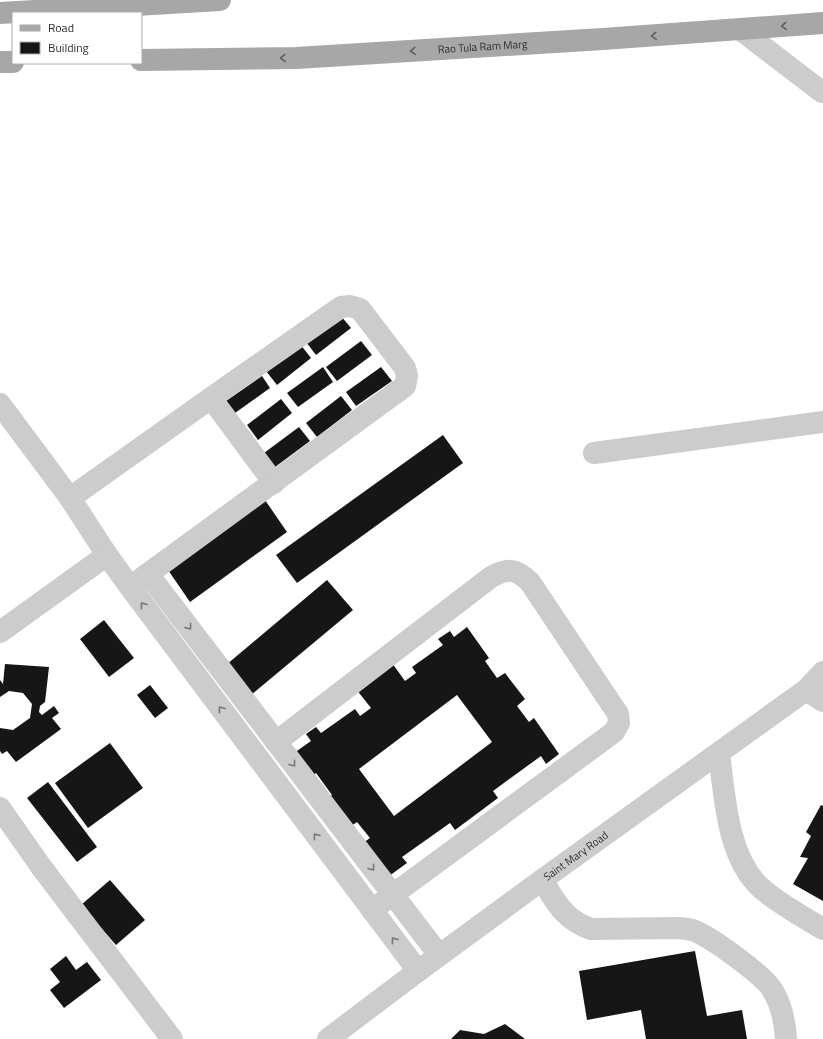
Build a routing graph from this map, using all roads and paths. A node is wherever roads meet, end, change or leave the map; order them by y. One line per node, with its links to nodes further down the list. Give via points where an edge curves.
1 (220, 0): 3 (main road)
2 (12, 12): 4 (main road)
3 (17, 12)
4 (0, 13)
5 (823, 23): 6 (main road, Rao Tula Ram Marg, one-way to 6)
6 (741, 30): 7 (main road, Rao Tula Ram Marg, one-way to 7, via 296,58); 10 (street)
7 (142, 60)
8 (0, 62): 9 (main road)
9 (12, 62)
10 (823, 93)
11 (211, 398): 15 (street); 15 (street, via 341,308 350,306 360,309 405,368 408,376 406,386); 16 (street)
12 (0, 404): 16 (street)
13 (823, 422): 14 (street)
14 (594, 453)
15 (274, 483): 18 (street)
16 (70, 498): 17 (street)
17 (107, 555): 19 (street); 20 (street)
18 (148, 574): 19 (street); 23 (street, one-way to 23)
19 (130, 587): 24 (street, one-way to 19)
20 (0, 632)
21 (823, 672): 22 (street, Saint Mary Road)
22 (814, 695): 26 (street, Saint Mary Road)
23 (255, 714): 24 (street); 25 (street)
24 (235, 727): 30 (street, one-way to 24)
25 (276, 742): 29 (street, one-way to 29); 29 (street, via 491,578 501,572 512,570 521,573 530,582 618,714 619,723 614,732)
26 (719, 754): 28 (street, Saint Mary Road); 31 (street, via 733,839 748,872 760,887 777,900)
27 (0, 808): 34 (street, via 42,868)
28 (542, 880): 32 (street, Saint Mary Road); 36 (street, via 569,918 585,927 680,928 694,930 710,939 758,974 773,990 781,1009)
29 (393, 895): 30 (street); 32 (street)
30 (372, 910): 33 (street, one-way to 30)
31 (823, 929)
32 (439, 955): 33 (street, Saint Mary Road)
33 (418, 971): 35 (street, Saint Mary Road)
34 (172, 1039)
35 (328, 1039)
36 (786, 1039)

